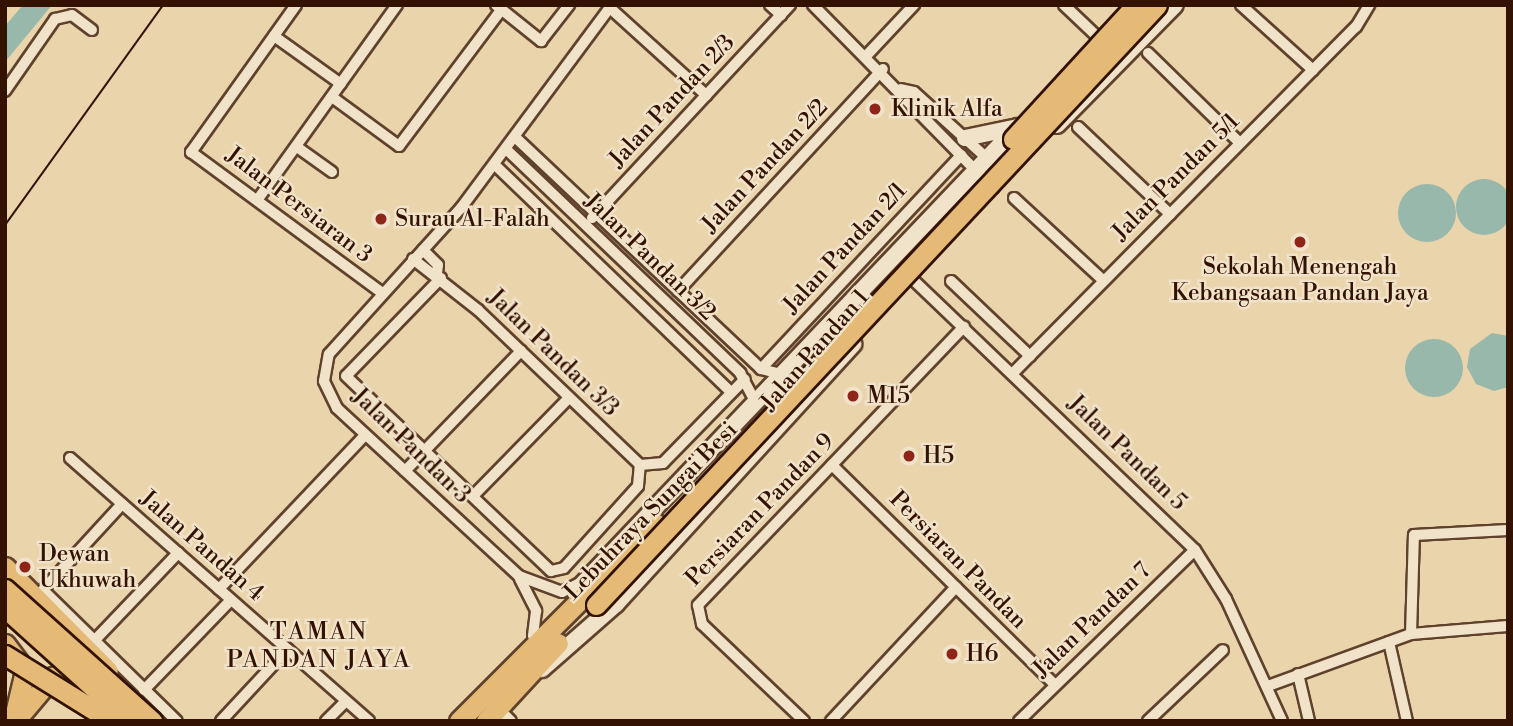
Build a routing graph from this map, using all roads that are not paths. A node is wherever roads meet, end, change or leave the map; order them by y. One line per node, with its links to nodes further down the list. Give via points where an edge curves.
1 (296, 5): 18 (street)
2 (397, 5): 24 (street)
3 (569, 5): 14 (street, via 541,41)
4 (770, 5): 16 (street)
5 (790, 5): 16 (street, Jalan Pandan 2/3)
6 (813, 5): 21 (street)
7 (914, 5): 21 (street)
8 (1064, 5): 19 (street)
9 (1137, 5): 19 (main road, Jalan Pandan 1); 97 (highway, Lebuhraya Sungai Besi, bridge)
10 (1157, 5): 97 (highway, Lebuhraya Sungai Besi, bridge)
11 (1175, 5): 40 (main road, Jalan Pandan 1)
12 (1241, 5): 23 (street)
13 (611, 6): 27 (street); 31 (street, Jalan Pandan 3)
14 (498, 8): 28 (street, via 399,146)
15 (1369, 8): 23 (street, Jalan Pandan 5/1)
16 (781, 15): 27 (street, Jalan Pandan 2/3)
17 (92, 30): 26 (street, via 72,15 55,19)
18 (274, 36): 24 (street); 43 (street, Jalan Persiaran 3, via 191,152)
19 (1102, 41): 29 (main road, Jalan Pandan 1)
20 (1148, 53): 33 (street)
21 (867, 55): 22 (street)
22 (883, 69): 25 (street); 54 (street, Jalan Pandan 2/2)
23 (1313, 69): 33 (street, Jalan Pandan 5/1)
24 (341, 84): 28 (street)
25 (901, 89): 32 (street, via 914,92); 36 (street)
26 (5, 91)
27 (706, 95): 44 (street, Jalan Pandan 2/3)
28 (332, 97): 34 (street)
29 (1021, 124): 32 (main road); 37 (main road, Jalan Pandan 1)
30 (1078, 127): 45 (street)
31 (516, 137): 35 (street, Jalan Pandan 3); 44 (street)
32 (964, 138): 37 (street)
33 (1239, 142): 45 (street, Jalan Pandan 5/1)
34 (297, 147): 39 (street); 43 (street)
35 (506, 150): 38 (street, Jalan Pandan 3); 46 (street, Jalan Pandan 3/2)
36 (961, 155): 37 (street); 59 (street, Jalan Pandan 2/1)
37 (980, 162): 40 (street); 41 (street); 48 (main road, Jalan Pandan 1)
38 (495, 165): 47 (street, Jalan Pandan 3); 63 (street, Jalan Pandan 3/2)
39 (332, 172)
40 (1006, 176): 41 (main road, Jalan Pandan 1)
41 (994, 189): 51 (main road, Jalan Pandan 1)
42 (1014, 198): 52 (street)
43 (258, 199): 55 (street, Jalan Persiaran 3)
44 (596, 214): 46 (street, Jalan Pandan 2/3); 54 (street)
45 (1170, 214): 52 (street, Jalan Pandan 5/1)
46 (586, 225): 62 (street, Jalan Pandan 3/2)
47 (423, 250): 49 (street, Jalan Pandan 3); 50 (street, Jalan Pandan 3/3, via 438,265)
48 (890, 257): 51 (street, Jalan Pandan 5); 61 (main road, Jalan Pandan 1)
49 (414, 259): 50 (street, Jalan Pandan 3/3, via 428,274); 55 (street, Jalan Pandan 3)
50 (439, 275): 57 (street, Jalan Pandan 3/3); 68 (street, via 346,376)
51 (911, 278): 56 (street, Jalan Pandan 5); 66 (main road, Jalan Pandan 1)
52 (1103, 280): 58 (street, Jalan Pandan 5/1)
53 (951, 281): 58 (street)
54 (678, 291): 59 (street)
55 (382, 293): 67 (street, Jalan Pandan 3, via 325,365 328,393)
56 (964, 327): 60 (street, Jalan Pandan 5); 71 (street, Persiaran Pandan 9)
57 (521, 351): 64 (street, Jalan Pandan 3/3); 68 (street)
58 (1030, 356): 60 (street, Jalan Pandan 5/1)
59 (761, 369): 61 (street)
60 (1014, 372): 76 (street, Jalan Pandan 5)
61 (776, 378): 65 (main road, Jalan Pandan 1); 66 (main road, via 791,389)
62 (745, 379): 63 (street); 65 (street, Jalan Pandan 3/2)
63 (731, 392): 70 (street, via 663,463)
64 (569, 398): 70 (street, Jalan Pandan 3/3); 73 (street)
65 (755, 401): 80 (main road, Jalan Pandan 1)
66 (798, 405): 97 (main road, Jalan Pandan 1, via 616,604)
67 (365, 435): 72 (street, Jalan Pandan 3); 83 (street)
68 (425, 450): 72 (street); 73 (street)
69 (70, 458): 74 (street, Jalan Pandan 4)
70 (640, 465): 73 (street, via 638,486 558,571)
71 (832, 465): 81 (street, Persiaran Pandan); 112 (street, Persiaran Pandan 9, via 698,605 696,615)
72 (405, 471): 79 (street, Jalan Pandan 3)
73 (474, 496)
74 (122, 504): 77 (street, Jalan Pandan 4); 89 (street, via 43,590)
75 (1508, 530): 87 (street, via 1414,535)
76 (1195, 550): 98 (street, Jalan Pandan 7); 99 (street, Jalan Pandan 5)
77 (178, 553): 83 (street, Jalan Pandan 4); 89 (street)
78 (5, 567): 95 (highway)
79 (519, 576): 80 (street, Jalan Pandan 3, via 562,592); 88 (street, Jalan Pandan 3, via 536,611)
80 (586, 580): 88 (main road, Jalan Pandan 1)
81 (956, 587): 98 (street, Persiaran Pandan); 113 (street)
82 (5, 589): 105 (highway, bridge)
83 (219, 589): 84 (street, Jalan Pandan 4)
84 (231, 600): 92 (street, Jalan Pandan 4); 100 (street)
85 (5, 608): 103 (highway, bridge)
86 (1508, 626): 87 (street)
87 (1411, 634): 90 (street)
88 (533, 636): 97 (main road, Jalan Pandan 1)
89 (94, 641): 100 (street)
90 (1389, 642): 96 (street); 118 (street)
91 (5, 644): 104 (highway, via 25,671)
92 (288, 649): 101 (street, Jalan Pandan 4); 108 (street)
93 (1223, 650): 115 (street)
94 (5, 655): 103 (highway, bridge, via 105,717)
95 (105, 669): 104 (highway, via 64,669); 106 (highway)
96 (1298, 674): 99 (street); 117 (street)
97 (515, 677): 102 (highway, Jalan Pandan 1); 111 (highway, Jalan Pandan 1)
98 (1055, 685): 114 (street, Jalan Pandan 7)
99 (1268, 686): 116 (street, Jalan Pandan 5)
100 (145, 690): 107 (street)
101 (346, 701): 109 (street); 110 (street, Jalan Pandan 4)
102 (498, 717)
103 (129, 719)
104 (14, 721)
105 (152, 721)
106 (163, 721)
107 (177, 721)
108 (221, 721)
109 (327, 721)
110 (369, 721)
111 (459, 721)
112 (804, 721)
113 (831, 721)
114 (1019, 721)
115 (1148, 721)
116 (1282, 721)
117 (1309, 721)
118 (1407, 721)

